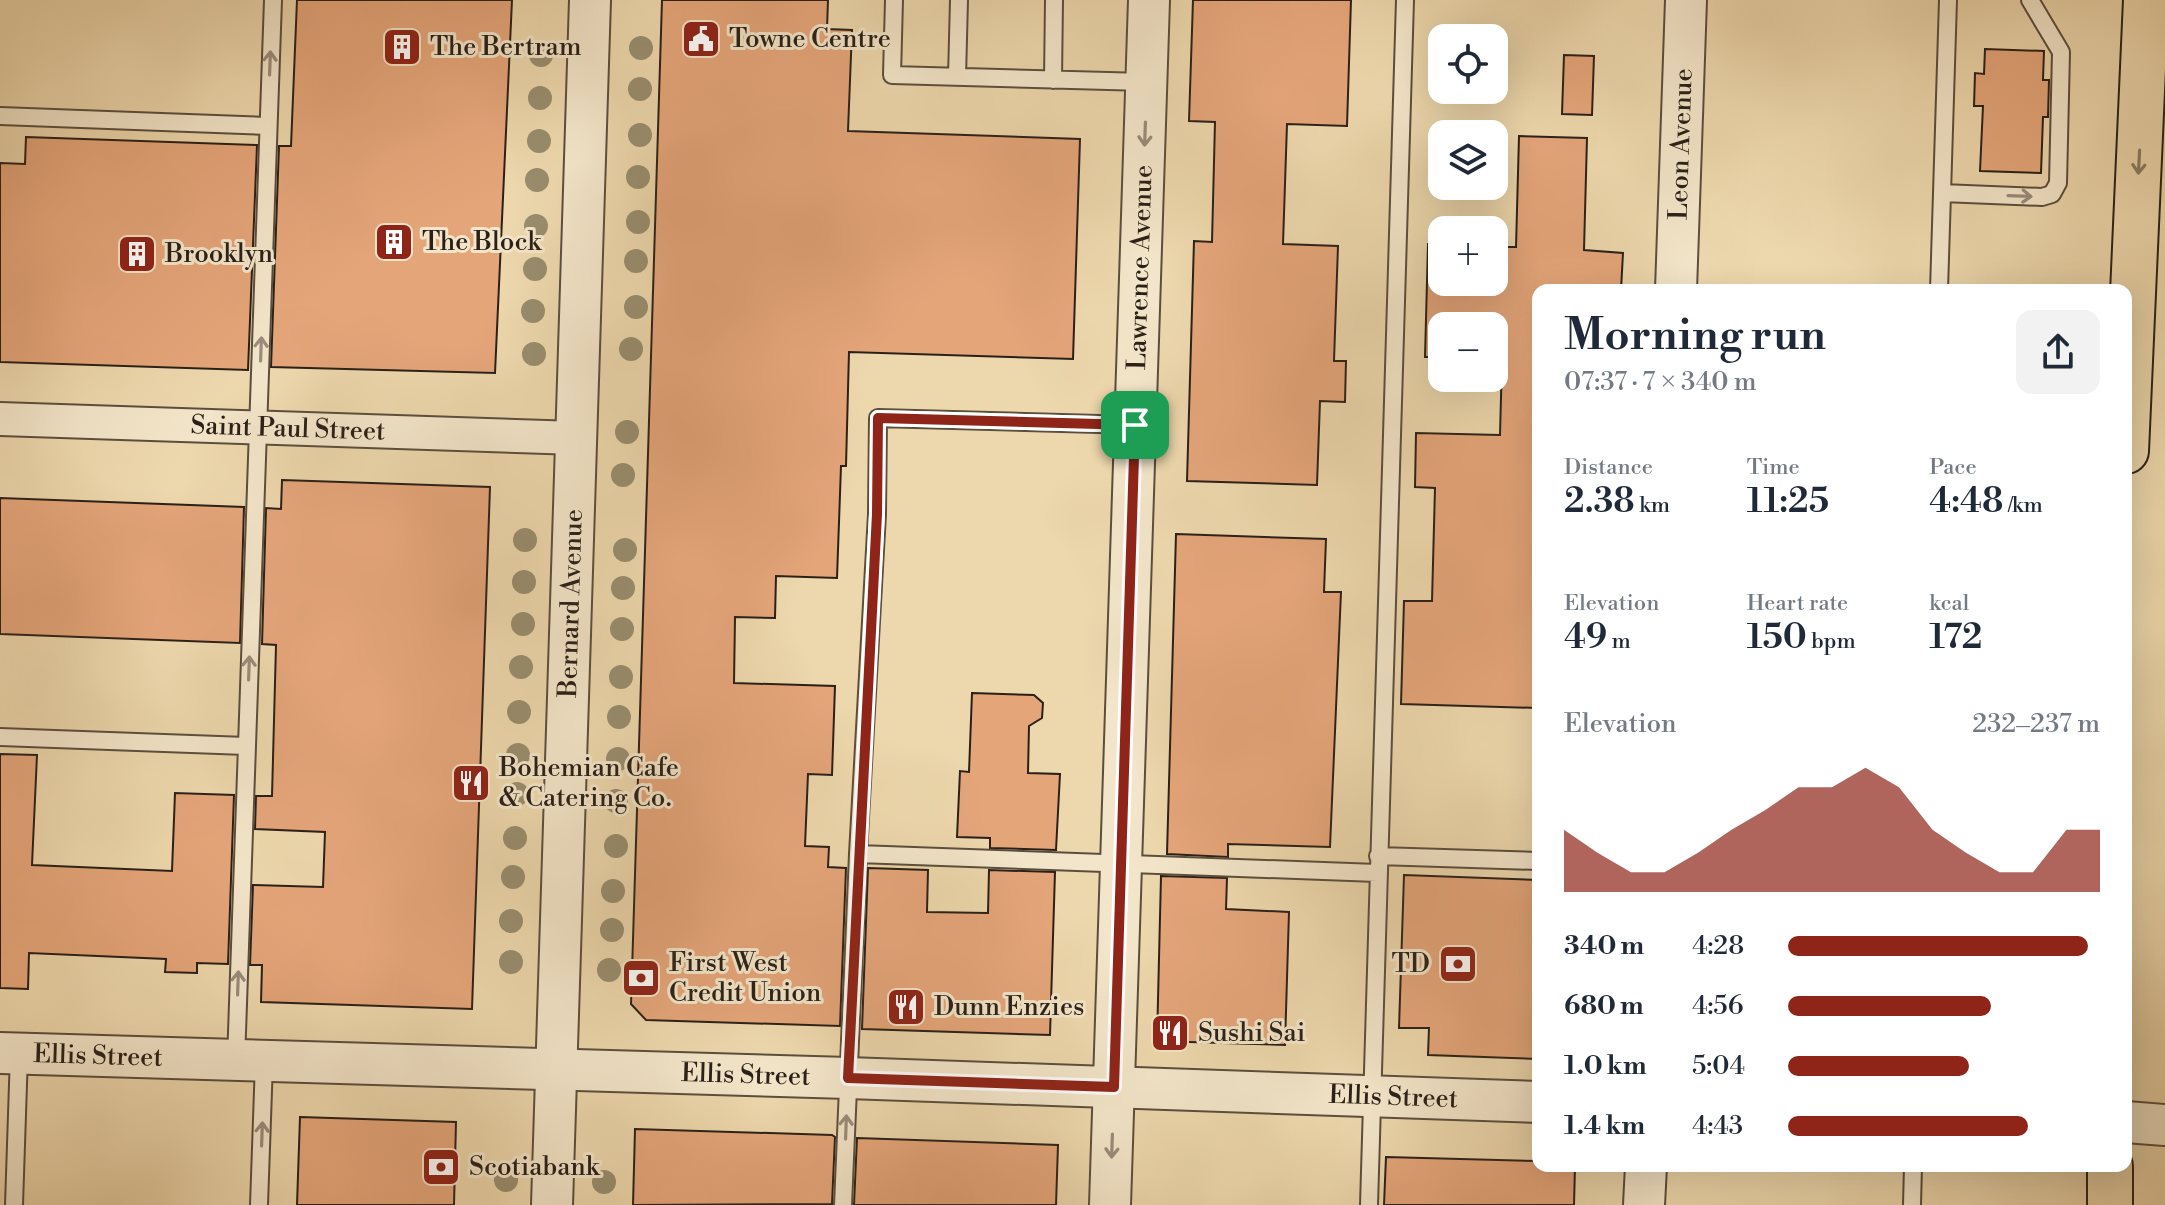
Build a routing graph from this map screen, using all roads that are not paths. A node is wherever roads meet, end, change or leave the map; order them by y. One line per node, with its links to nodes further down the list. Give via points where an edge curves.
1 (273, 0): 16 (lane, one-way to 1)
2 (590, 0): 24 (street, Bernard Avenue)
3 (894, 0): 12 (lane, via 892,75)
4 (959, 0): 12 (lane)
5 (1054, 0): 13 (lane)
6 (1149, 0): 14 (street, Lawrence Avenue)
7 (1405, 0): 30 (lane)
8 (1686, 0): 18 (street, Leon Avenue)
9 (1948, 0): 17 (lane)
10 (2030, 0): 17 (lane, one-way to 10, via 2042,197 2052,194 2058,183 2061,52)
11 (2146, 0): 20 (highway, one-way to 20)
12 (957, 77): 13 (lane)
13 (1053, 80): 14 (lane)
14 (1147, 82): 22 (street, Lawrence Avenue, one-way to 22)
15 (0, 116): 16 (lane)
16 (268, 126): 23 (lane, one-way to 16)
17 (1942, 193): 19 (lane)
18 (1676, 284)
19 (1939, 284)
20 (2132, 316)
21 (0, 419): 23 (street, Saint Paul Street)
22 (1135, 425): 27 (lane, via 878,418); 29 (street, Lawrence Avenue)
23 (259, 427): 24 (street, Saint Paul Street); 26 (lane, one-way to 23)
24 (577, 438): 33 (street, Bernard Avenue)
25 (0, 737): 26 (lane)
26 (246, 746): 32 (lane, one-way to 26)
27 (858, 854): 29 (lane); 34 (lane)
28 (1532, 861): 30 (lane)
29 (1121, 864): 30 (lane); 35 (street, Lawrence Avenue)
30 (1378, 864): 36 (lane)
31 (9, 1054): 32 (street, Ellis Street); 44 (lane)
32 (250, 1062): 33 (street, Ellis Street); 45 (lane, one-way to 32)
33 (556, 1070): 34 (street, Ellis Street); 46 (street, Bernard Avenue)
34 (848, 1078): 35 (street, Ellis Street); 47 (lane, one-way to 34)
35 (1114, 1087): 36 (street, Ellis Street); 48 (street, Lawrence Avenue, one-way to 48)
36 (1373, 1095): 37 (street, Ellis Street); 49 (lane)
37 (1532, 1102)
38 (2132, 1122): 39 (street)
39 (2165, 1125)
40 (0, 1162): 44 (lane)
41 (1646, 1172): 50 (street)
42 (1913, 1172): 51 (lane)
43 (2110, 1172): 52 (highway)
44 (13, 1200)
45 (259, 1205)
46 (552, 1205)
47 (843, 1205)
48 (1110, 1205)
49 (1369, 1205)
50 (1644, 1205)
51 (1912, 1205)
52 (2110, 1205)

